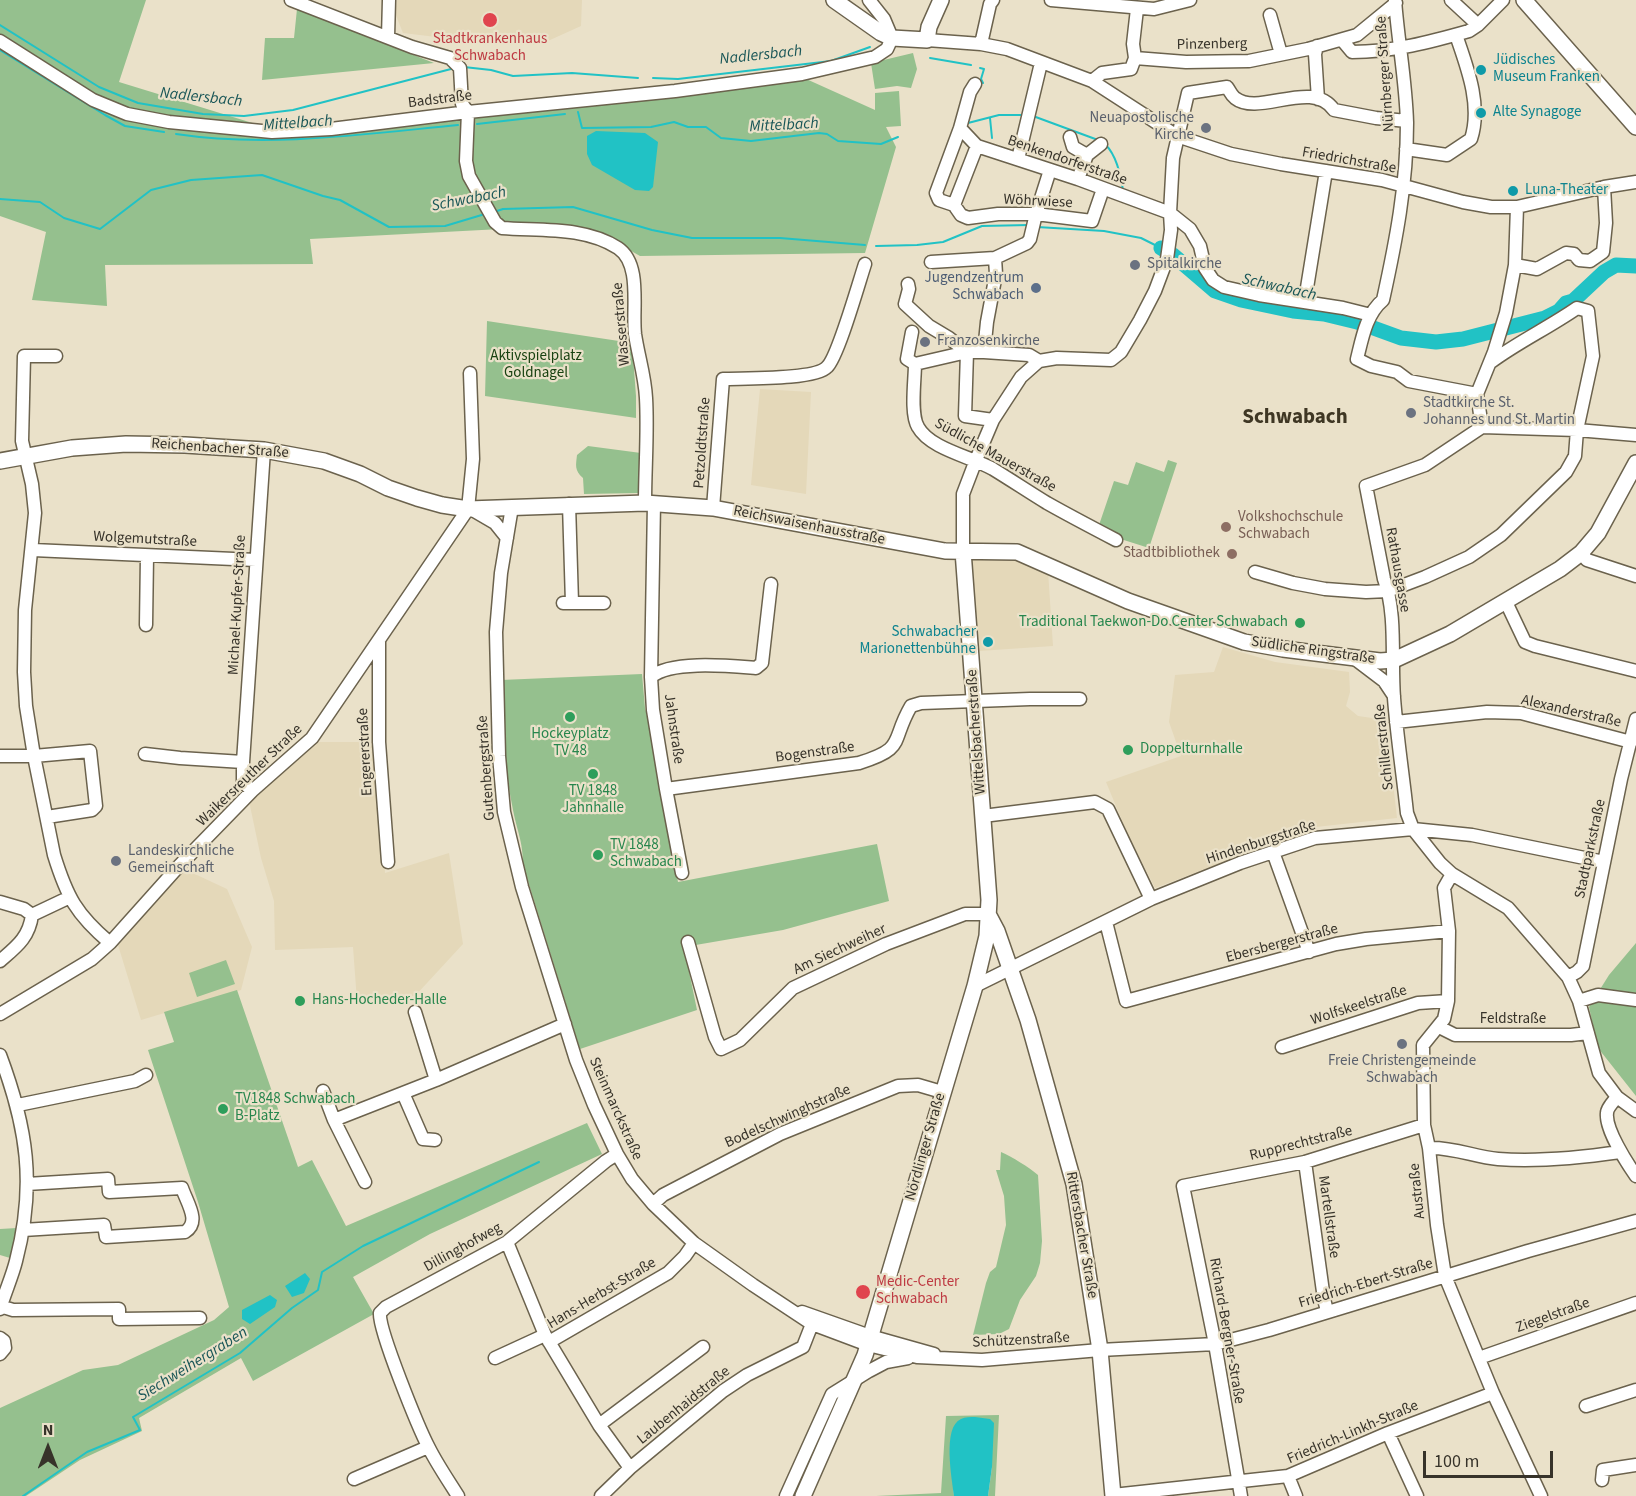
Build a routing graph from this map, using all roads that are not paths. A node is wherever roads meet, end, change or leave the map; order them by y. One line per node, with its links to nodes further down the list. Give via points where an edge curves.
1 (291, 0): 17 (street, Wasserstraße)
2 (389, 0): 17 (street)
3 (834, 0): 18 (main road)
4 (868, 0): 18 (street, via 884,19)
5 (941, 0): 19 (main road)
6 (993, 0): 22 (street)
7 (1051, 0): 13 (street)
8 (1190, 0): 13 (street)
9 (1451, 0): 15 (street)
10 (1503, 0): 15 (street)
11 (1524, 0): 33 (main road)
12 (1395, 1): 20 (street, Pinzenberg, via 1357,35); 24 (street, Nürnberger Straße)
13 (1137, 9): 26 (street)
14 (1270, 15): 25 (street)
15 (1478, 25): 16 (street)
16 (1455, 35): 24 (street); 39 (street, via 1474,103 1472,139 1447,155)
17 (388, 37): 31 (street, Wasserstraße, via 450,58 460,68 462,104)
18 (892, 38): 19 (main road); 31 (street, Badstraße, via 887,49 875,57 802,74)
19 (927, 40): 22 (street, Friedrichstraße)
20 (1342, 40): 23 (street, Pinzenberg); 24 (street, via 1352,52)
21 (0, 42): 31 (street, Badstraße, via 109,108 170,123 295,132)
22 (981, 44): 27 (street, Friedrichstraße, via 1007,49)
23 (1317, 46): 25 (street, Pinzenberg); 30 (street)
24 (1402, 49): 32 (street, Nürnberger Straße)
25 (1281, 54): 26 (street, Pinzenberg, via 1238,61)
26 (1135, 58): 28 (street, via 1131,69 1102,73)
27 (1041, 63): 28 (street, Friedrichstraße); 41 (street)
28 (1092, 81): 35 (street, Friedrichstraße)
29 (975, 84): 34 (street)
30 (1317, 99): 32 (street, via 1329,102 1334,110); 35 (street, via 1292,97 1261,104 1240,101 1227,87 1188,93)
31 (468, 112): 78 (street, Wasserstraße, via 469,176 495,222 502,228 564,230 603,240 620,249 628,261 634,280 635,333 646,397)
32 (1407, 121): 39 (street, Nürnberger Straße)
33 (1636, 127)
34 (960, 128): 38 (street, Benkendorferstraße); 49 (street, Wöhrwiese, via 936,193 939,200)
35 (1177, 136): 43 (street, Friedrichstraße, via 1231,154); 51 (street)
36 (1070, 137): 40 (street, via 1072,147)
37 (1101, 144): 40 (street)
38 (977, 146): 41 (street, Benkendorferstraße); 49 (street)
39 (1406, 149): 46 (street, Nürnberger Straße)
40 (1087, 155): 44 (street)
41 (1018, 159): 42 (street, Benkendorferstraße)
42 (1050, 170): 44 (street, Benkendorferstraße); 52 (street)
43 (1326, 171): 46 (street, Friedrichstraße); 58 (street)
44 (1078, 179): 48 (street, Benkendorferstraße)
45 (1636, 182): 47 (street, Friedrichstraße)
46 (1405, 186): 50 (street, Friedrichstraße, via 1463,202); 59 (street, Nürnberger Straße, via 1383,300)
47 (1604, 187): 50 (street, Friedrichstraße); 56 (street, via 1603,252 1590,261 1566,253 1537,269)
48 (1103, 189): 51 (street, Benkendorferstraße); 52 (street, Wöhrwiese, via 1092,221)
49 (954, 205): 52 (street, Wöhrwiese, via 968,218 998,214)
50 (1517, 207): 56 (street)
51 (1170, 213): 58 (street, via 1196,237 1205,268 1213,280 1224,287 1259,295); 65 (street, via 1167,259 1155,291 1121,352 1111,360)
52 (1035, 217): 53 (street, via 1027,243)
53 (995, 258): 54 (street); 62 (street)
54 (931, 262)
55 (865, 264): 81 (street, Petzoldtstraße, via 828,367 814,375 723,379)
56 (1515, 265): 64 (street)
57 (908, 284): 61 (street, via 904,304)
58 (1305, 300): 59 (street)
59 (1370, 317): 68 (street, Nürnberger Straße, via 1357,359 1397,372 1409,381)
60 (912, 332): 66 (street, via 907,359)
61 (966, 352): 62 (street); 66 (street); 69 (street, via 965,416)
62 (984, 352): 65 (street, via 1029,356)
63 (56, 357): 74 (street, via 24,356 22,441)
64 (1492, 357): 68 (street); 71 (street, via 1547,329 1577,308 1588,311 1593,356)
65 (1039, 361): 69 (street, via 1021,377)
66 (915, 364): 75 (street, Südliche Mauerstraße, via 914,421 919,430 931,440)
67 (470, 373): 82 (street)
68 (1478, 394): 70 (street)
69 (993, 420): 75 (street)
70 (1482, 427): 71 (street); 93 (street, Rathausgasse, via 1425,465 1366,486)
71 (1577, 430): 72 (street); 93 (street, via 1575,456 1566,472 1501,535 1469,557)
72 (1636, 435)
73 (264, 450): 74 (main road, Reichenbacher Straße, via 126,444); 82 (main road, Reichenbacher Straße, via 324,461 417,498); 89 (street, Michael-Kupfer-Straße)
74 (26, 457): 76 (main road, Reichenbacher Straße); 85 (street, via 35,513)
75 (976, 460): 84 (street, Südliche Mauerstraße); 86 (street, via 963,494)
76 (0, 461)
77 (1636, 463): 87 (main road, Südliche Ringstraße, via 1598,533)
78 (649, 503): 79 (main road, Reichswaisenhausstraße); 81 (main road, Reichswaisenhausstraße); 101 (street)
79 (569, 504): 80 (main road, Reichswaisenhausstraße); 95 (street, via 568,603)
80 (512, 507): 82 (main road, Reichswaisenhausstraße); 83 (street, Gutenbergstraße)
81 (713, 508): 86 (main road, Reichswaisenhausstraße)
82 (469, 509): 83 (street, via 495,523); 97 (street, Waikersreuther Straße)
83 (507, 538): 141 (street, Gutenbergstraße, via 496,632 504,812 522,887)
84 (1116, 540)
85 (33, 550): 88 (street, Wolgemutstraße); 110 (street, via 25,610 24,672)
86 (963, 552): 98 (main road, Südliche Ringstraße, via 1017,552 1128,601 1244,642); 104 (main road, Wittelsbacherstraße)
87 (1581, 553): 91 (street, via 1587,560); 94 (main road, Südliche Ringstraße)
88 (147, 556): 89 (street, Wolgemutstraße); 96 (street)
89 (256, 560): 111 (street, Michael-Kupfer-Straße)
90 (1255, 572): 93 (street, via 1325,589)
91 (1636, 576)
92 (771, 584): 101 (street, Jahnstraße, via 762,663 756,668 722,664 659,670)
93 (1388, 591): 99 (street, Rathausgasse)
94 (1506, 602): 99 (main road, Südliche Ringstraße); 100 (street, via 1525,642)
95 (604, 603)
96 (146, 625)
97 (379, 642): 113 (street, Waikersreuther Straße, via 312,738); 118 (street, Engererstraße, via 379,742)
98 (1354, 658): 99 (main road, Südliche Ringstraße); 102 (street, via 1384,681)
99 (1394, 660): 102 (street, Schillerstraße)
100 (1636, 671)
101 (651, 676): 112 (street, Jahnstraße)
102 (1394, 697): 106 (street, Schillerstraße)
103 (1080, 699): 104 (street)
104 (975, 701): 112 (street, Bogenstraße, via 911,706 892,748 859,763); 114 (main road, Wittelsbacherstraße)
105 (1636, 719): 107 (street, Stadtparkstraße)
106 (1396, 722): 107 (street, Alexanderstraße, via 1487,712 1521,713); 116 (street, Schillerstraße, via 1407,813)
107 (1631, 742): 119 (street, Stadtparkstraße)
108 (145, 754): 111 (street)
109 (0, 756): 110 (street)
110 (34, 756): 115 (street); 115 (street, via 90,751 96,806 92,810)
111 (243, 762): 113 (street, Michael-Kupfer-Straße, via 243,782)
112 (666, 789): 120 (street, Jahnstraße)
113 (252, 791): 130 (street, Waikersreuther Straße)
114 (983, 816): 123 (street, via 1095,802 1108,809); 125 (main road, Wittelsbacherstraße)
115 (47, 817): 122 (street, via 54,855)
116 (1413, 829): 117 (street, Hindenburgstraße, via 1315,838); 119 (street, Hindenburgstraße, via 1472,835); 121 (street)
117 (1273, 852): 123 (street, Hindenburgstraße); 131 (street)
118 (388, 862)
119 (1604, 862): 134 (street, Stadtparkstraße, via 1582,966)
120 (682, 873)
121 (1452, 874): 128 (street, Austraße, via 1444,888); 134 (street, via 1508,908)
122 (70, 897): 126 (street); 130 (street, via 81,916)
123 (1151, 899): 127 (street, Hindenburgstraße)
124 (0, 902): 126 (street)
125 (988, 914): 129 (street, Am Siechweiher, via 965,914 886,944 793,988 740,1040 721,1049); 133 (main road, Rittersbacher Straße, via 998,931); 135 (main road, Nördlinger Straße)
126 (32, 915): 132 (street, via 30,930)
127 (1106, 922): 131 (street, Ebersbergerstraße, via 1126,1001); 133 (street, Hindenburgstraße)
128 (1449, 931): 131 (street, Ebersbergerstraße, via 1366,939); 137 (street, Austraße)
129 (688, 942)
130 (110, 943): 140 (street, Waikersreuther Straße, via 92,959)
131 (1309, 952)
132 (0, 961)
133 (1009, 969): 135 (street, Hindenburgstraße); 182 (main road, Rittersbacher Straße, via 1028,1020 1074,1184)
134 (1568, 977): 138 (street)
135 (975, 987): 149 (main road, Nördlinger Straße)
136 (1636, 1000): 138 (street, via 1598,995)
137 (1448, 1001): 142 (street, Austraße); 144 (street, Wolfskeelstraße, via 1418,1003)
138 (1579, 1001): 143 (street)
139 (415, 1012): 147 (street)
140 (0, 1014)
141 (565, 1024): 147 (street); 159 (street, Steinmarckstraße, via 594,1105)
142 (1439, 1027): 143 (street, Feldstraße, via 1455,1035); 155 (street, Austraße, via 1423,1045)
143 (1588, 1033): 151 (street, via 1599,1073)
144 (1282, 1047)
145 (0, 1055): 152 (street)
146 (146, 1075): 152 (street, via 135,1081)
147 (436, 1080): 150 (street)
148 (323, 1091): 154 (street)
149 (942, 1092): 165 (street, Bodelschwinghstraße, via 918,1084 898,1086 780,1134); 179 (main road, Nördlinger Straße)
150 (403, 1093): 154 (street); 156 (street, via 423,1139)
151 (1617, 1097): 153 (street); 158 (street, via 1606,1117)
152 (18, 1105): 163 (street)
153 (1636, 1111)
154 (334, 1120): 162 (street)
155 (1424, 1125): 157 (street, Austraße); 160 (street, Rupprechtstraße)
156 (435, 1140)
157 (1429, 1148): 158 (street, via 1496,1159 1540,1160); 170 (street, Austraße)
158 (1620, 1152): 161 (street)
159 (617, 1154): 165 (street, Steinmarckstraße); 168 (street, Dillinghofweg)
160 (1305, 1162): 164 (street, Rupprechtstraße); 174 (street, Martellstraße)
161 (1636, 1176)
162 (365, 1182)
163 (27, 1184): 167 (street); 167 (street, via 108,1179 109,1192 182,1188 194,1222 185,1232 105,1237 104,1225)
164 (1183, 1186): 180 (street, Richard-Bergner-Straße)
165 (654, 1204): 169 (street, Steinmarckstraße)
166 (1636, 1221): 170 (street, Friedrich-Ebert-Straße)
167 (23, 1230): 172 (street)
168 (507, 1242): 178 (street); 194 (street, Dillinghofweg, via 380,1313 385,1339)
169 (694, 1243): 173 (street, Steinmarckstraße); 178 (street, Hans-Herbst-Straße, via 668,1273)
170 (1445, 1276): 174 (street, Friedrich-Ebert-Straße); 187 (street, Austraße)
171 (1636, 1303): 187 (street, Ziegelstraße)
172 (0, 1307): 175 (street, via 119,1309 119,1319)
173 (792, 1309): 176 (street, Steinmarckstraße); 179 (street, Steinmarckstraße)
174 (1327, 1311): 180 (street, Friedrich-Ebert-Straße)
175 (200, 1318)
176 (812, 1323): 179 (street, Steinmarckstraße); 196 (street, Laubenhaidstraße, via 804,1347 723,1391)
177 (0, 1338): 183 (street, via 5,1348)
178 (547, 1339): 185 (street, Hans-Herbst-Straße); 192 (street)
179 (869, 1340): 184 (street, Schützenstraße); 186 (street, Schützenstraße, via 913,1347); 188 (main road, Nördlinger Straße)
180 (1215, 1344): 182 (street, Friedrich-Ebert-Straße); 200 (street, Richard-Bergner-Straße)
181 (703, 1347): 192 (street)
182 (1100, 1350): 186 (street, Schützenstraße, via 982,1360); 201 (main road, Rittersbacher Straße)
183 (0, 1354)
184 (917, 1357): 186 (street, Schützenstraße); 188 (street, Schützenstraße, via 886,1362)
185 (495, 1358)
186 (944, 1358)
187 (1479, 1358): 190 (street, Austraße)
188 (856, 1378): 204 (street, via 832,1394); 205 (main road, Nördlinger Straße)
189 (1636, 1390): 191 (street)
190 (1493, 1393): 193 (street, Friedrich-Linkh-Straße); 209 (street, Austraße)
191 (1586, 1406)
192 (599, 1425): 196 (street)
193 (1388, 1433): 197 (street, Friedrich-Linkh-Straße); 208 (street)
194 (428, 1447): 198 (street); 202 (street)
195 (1636, 1465): 199 (street, via 1603,1470)
196 (630, 1468): 203 (street, Laubenhaidstraße)
197 (1288, 1476): 200 (street, Friedrich-Linkh-Straße); 207 (street)
198 (354, 1479)
199 (1602, 1480)
200 (1237, 1481): 201 (street, Friedrich-Linkh-Straße); 206 (street, Richard-Bergner-Straße)
201 (1113, 1495)
202 (458, 1496)
203 (601, 1496)
204 (786, 1496)
205 (803, 1496)
206 (1241, 1496)
207 (1296, 1496)
208 (1418, 1496)
209 (1541, 1496)

